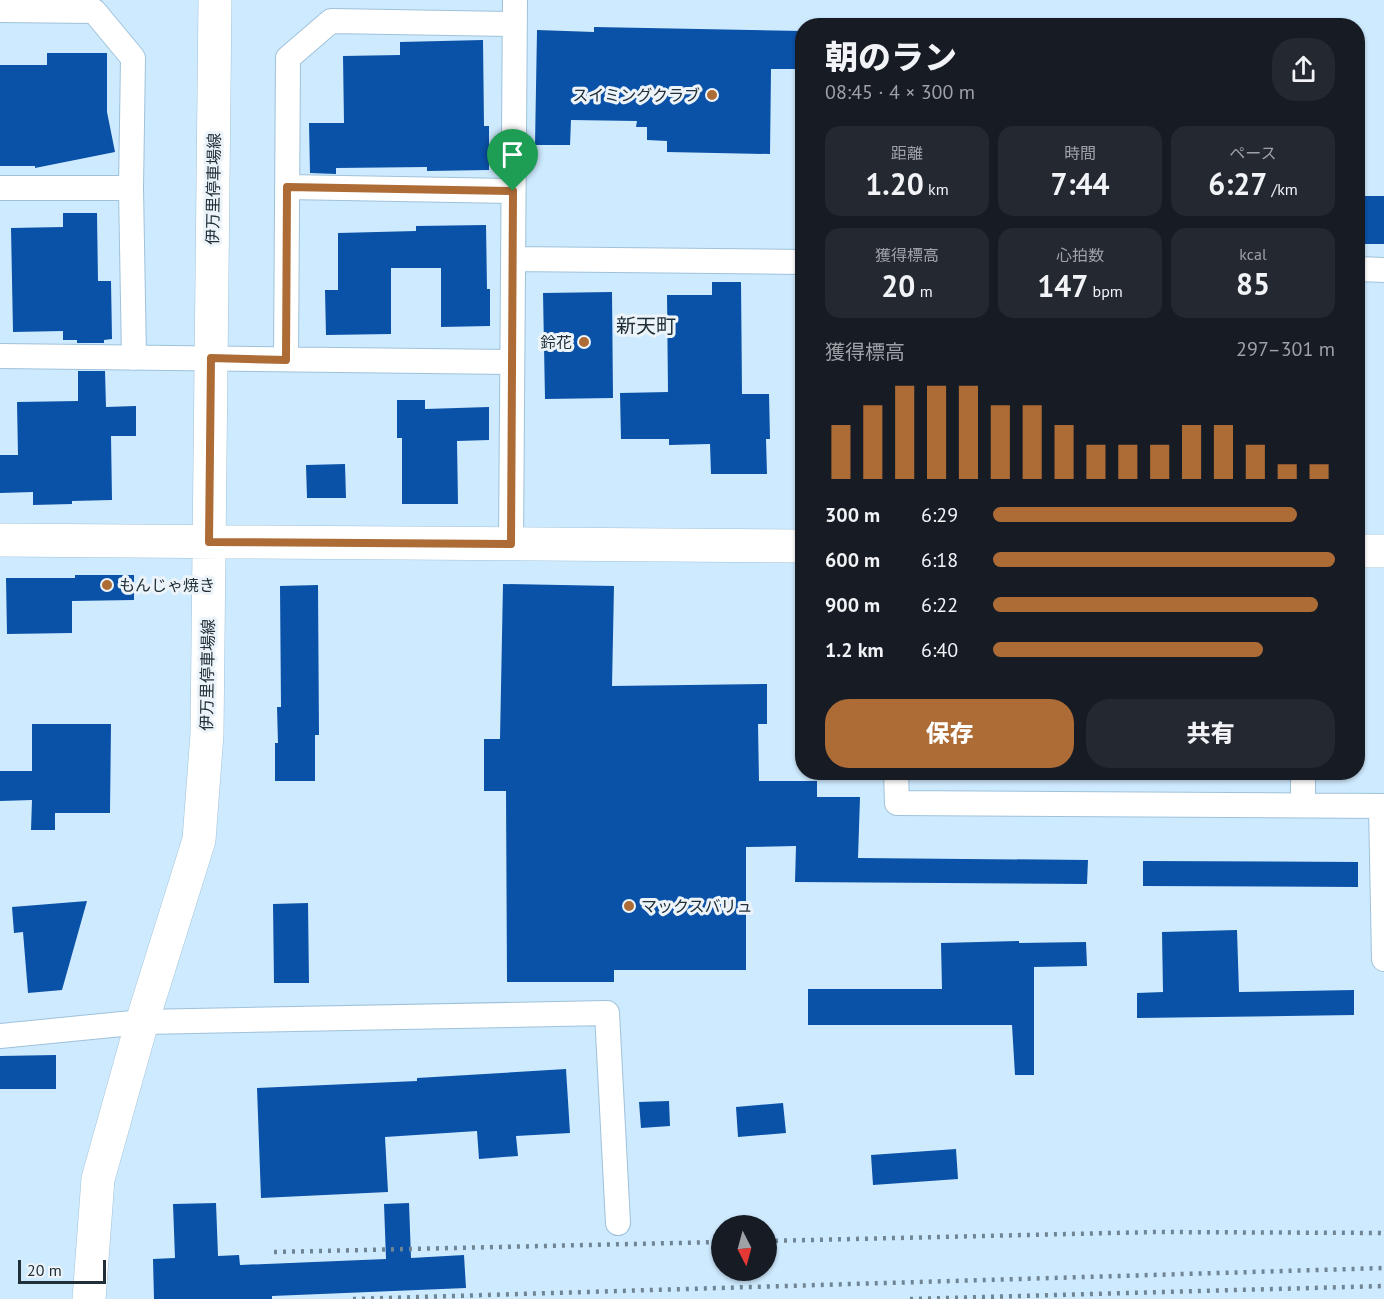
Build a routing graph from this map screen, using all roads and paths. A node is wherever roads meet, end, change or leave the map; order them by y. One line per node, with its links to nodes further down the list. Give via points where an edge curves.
1 (215, 0): 15 (main road, 伊万里停車場線)
2 (514, 0): 4 (street)
3 (0, 10): 7 (street, via 94,11 133,58)
4 (514, 24): 5 (street, via 331,21 288,58); 8 (street)
5 (287, 187): 8 (street); 16 (street)
6 (0, 188): 7 (street)
7 (131, 188): 14 (street)
8 (513, 191): 9 (street)
9 (513, 259): 10 (street); 17 (street)
10 (795, 262)
11 (1365, 269): 12 (street)
12 (1384, 270)
13 (0, 356): 14 (street)
14 (134, 358): 15 (street)
15 (211, 358): 16 (street); 19 (main road, 伊万里停車場線)
16 (286, 360): 17 (street)
17 (512, 362): 20 (street)
18 (0, 540): 19 (main road)
19 (209, 542): 20 (main road); 29 (main road, 伊万里停車場線, via 207,734 199,840)
20 (511, 544): 21 (main road)
21 (795, 546)
22 (1365, 551): 23 (main road)
23 (1384, 551)
24 (896, 780): 26 (street, via 897,802)
25 (1303, 780): 26 (street)
26 (1303, 805): 27 (street)
27 (1383, 806): 28 (street)
28 (1384, 959)
29 (142, 1022): 30 (street); 31 (street, via 608,1013); 32 (main road, 伊万里停車場線, via 98,1179)
30 (0, 1036)
31 (618, 1223)
32 (89, 1299)

